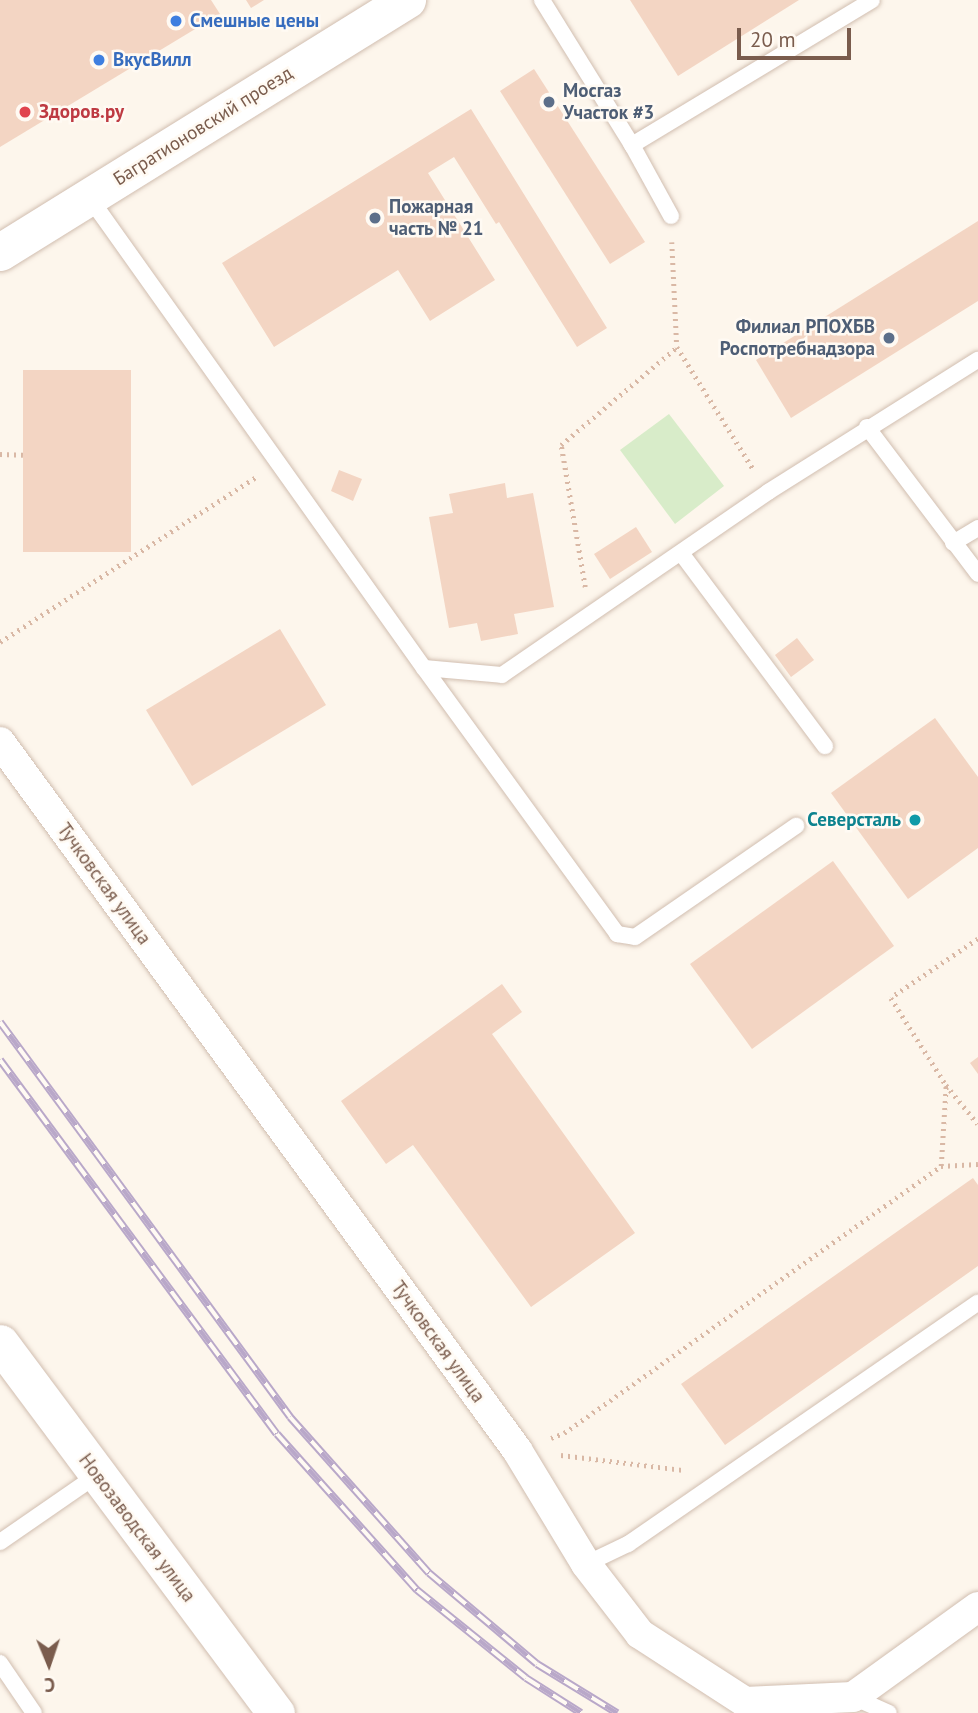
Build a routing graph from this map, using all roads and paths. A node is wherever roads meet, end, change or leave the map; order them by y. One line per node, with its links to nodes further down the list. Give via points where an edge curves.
1 (542, 0): 4 (lane)
2 (872, 0): 4 (lane)
3 (404, 1): 5 (street, Багратионовский проезд)
4 (632, 145): 6 (lane)
5 (89, 197): 7 (street, Багратионовский проезд); 13 (lane)
6 (671, 216): 8 (path)
7 (0, 252)
8 (677, 347): 14 (path); 19 (path, via 561,445)
9 (978, 360): 10 (lane)
10 (867, 427): 14 (lane); 16 (lane)
11 (0, 454): 12 (path)
12 (23, 455)
13 (278, 463): 20 (path); 21 (lane)
14 (768, 492): 17 (lane)
15 (978, 528): 16 (lane)
16 (954, 543): 18 (lane)
17 (681, 553): 19 (lane); 23 (lane)
18 (978, 574)
19 (589, 613): 21 (lane, via 502,675)
20 (0, 642)
21 (424, 668): 24 (lane, via 617,934 635,937)
22 (0, 742): 32 (street, Тучковская улица)
23 (825, 746)
24 (796, 826)
25 (978, 939): 26 (path, via 891,998)
26 (946, 1086): 27 (path); 29 (path)
27 (978, 1124)
28 (978, 1164): 29 (path)
29 (941, 1166): 32 (path, via 564,1433)
30 (978, 1303): 34 (lane)
31 (0, 1343): 33 (street, Новозаводская улица)
32 (517, 1450): 34 (path); 36 (street, Тучковская улица)
33 (97, 1475): 35 (lane); 41 (street, Новозаводская улица)
34 (727, 1475): 36 (lane, via 628,1544)
35 (0, 1542)
36 (586, 1564): 39 (street, Тучковская улица, via 640,1634 746,1702)
37 (978, 1607): 39 (street)
38 (0, 1663): 40 (lane)
39 (853, 1697): 42 (lane)
40 (34, 1713)
41 (276, 1713)
42 (889, 1713)

